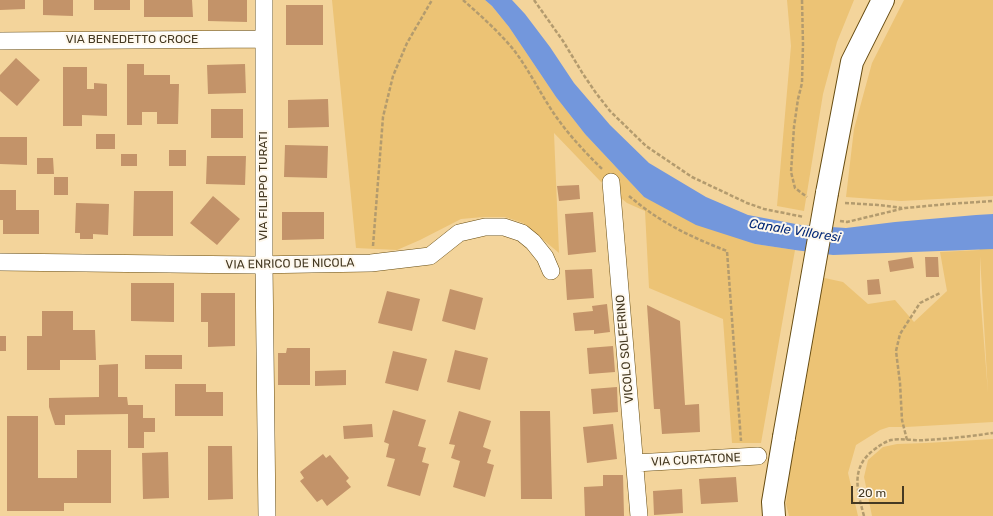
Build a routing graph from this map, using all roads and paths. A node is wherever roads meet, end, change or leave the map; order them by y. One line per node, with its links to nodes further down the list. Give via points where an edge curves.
1 (264, 0): 6 (street, VIA FILIPPO TURATI)
2 (432, 0): 13 (path, via 407,43 393,76 383,117)
3 (463, 0): 8 (path, via 513,49 574,141)
4 (534, 0): 10 (path, via 605,105 646,146 692,177 748,203 764,210)
5 (884, 0): 21 (main road, bridge, via 852,62)
6 (264, 39): 7 (street, VIA BENEDETTO CROCE); 14 (street, VIA FILIPPO TURATI)
7 (0, 41)
8 (611, 182): 19 (path, via 670,225 727,251); 20 (street, VICOLO SOLFERINO)
9 (993, 202): 11 (path, via 904,208 847,222)
10 (807, 218)
11 (834, 221)
12 (0, 262): 14 (street, VIA ENRICO DE NICOLA)
13 (371, 263): 14 (street, VIA ENRICO DE NICOLA); 15 (street, VIA ENRICO DE NICOLA, via 430,256 460,233 485,227 504,227 522,233 533,242)
14 (264, 265): 22 (street, VIA FILIPPO TURATI)
15 (551, 272)
16 (940, 293): 18 (path, via 920,303 900,334 896,351 902,420)
17 (993, 433): 18 (path)
18 (907, 440): 26 (path, via 892,440 880,445 869,453 859,467 857,480)
19 (750, 457): 20 (street, VIA CURTATONE)
20 (635, 463): 23 (street, VICOLO SOLFERINO)
21 (778, 476): 24 (main road, via 773,502); 25 (main road)
22 (267, 516)
23 (639, 516)
24 (774, 516)
25 (784, 516)
26 (864, 516)

